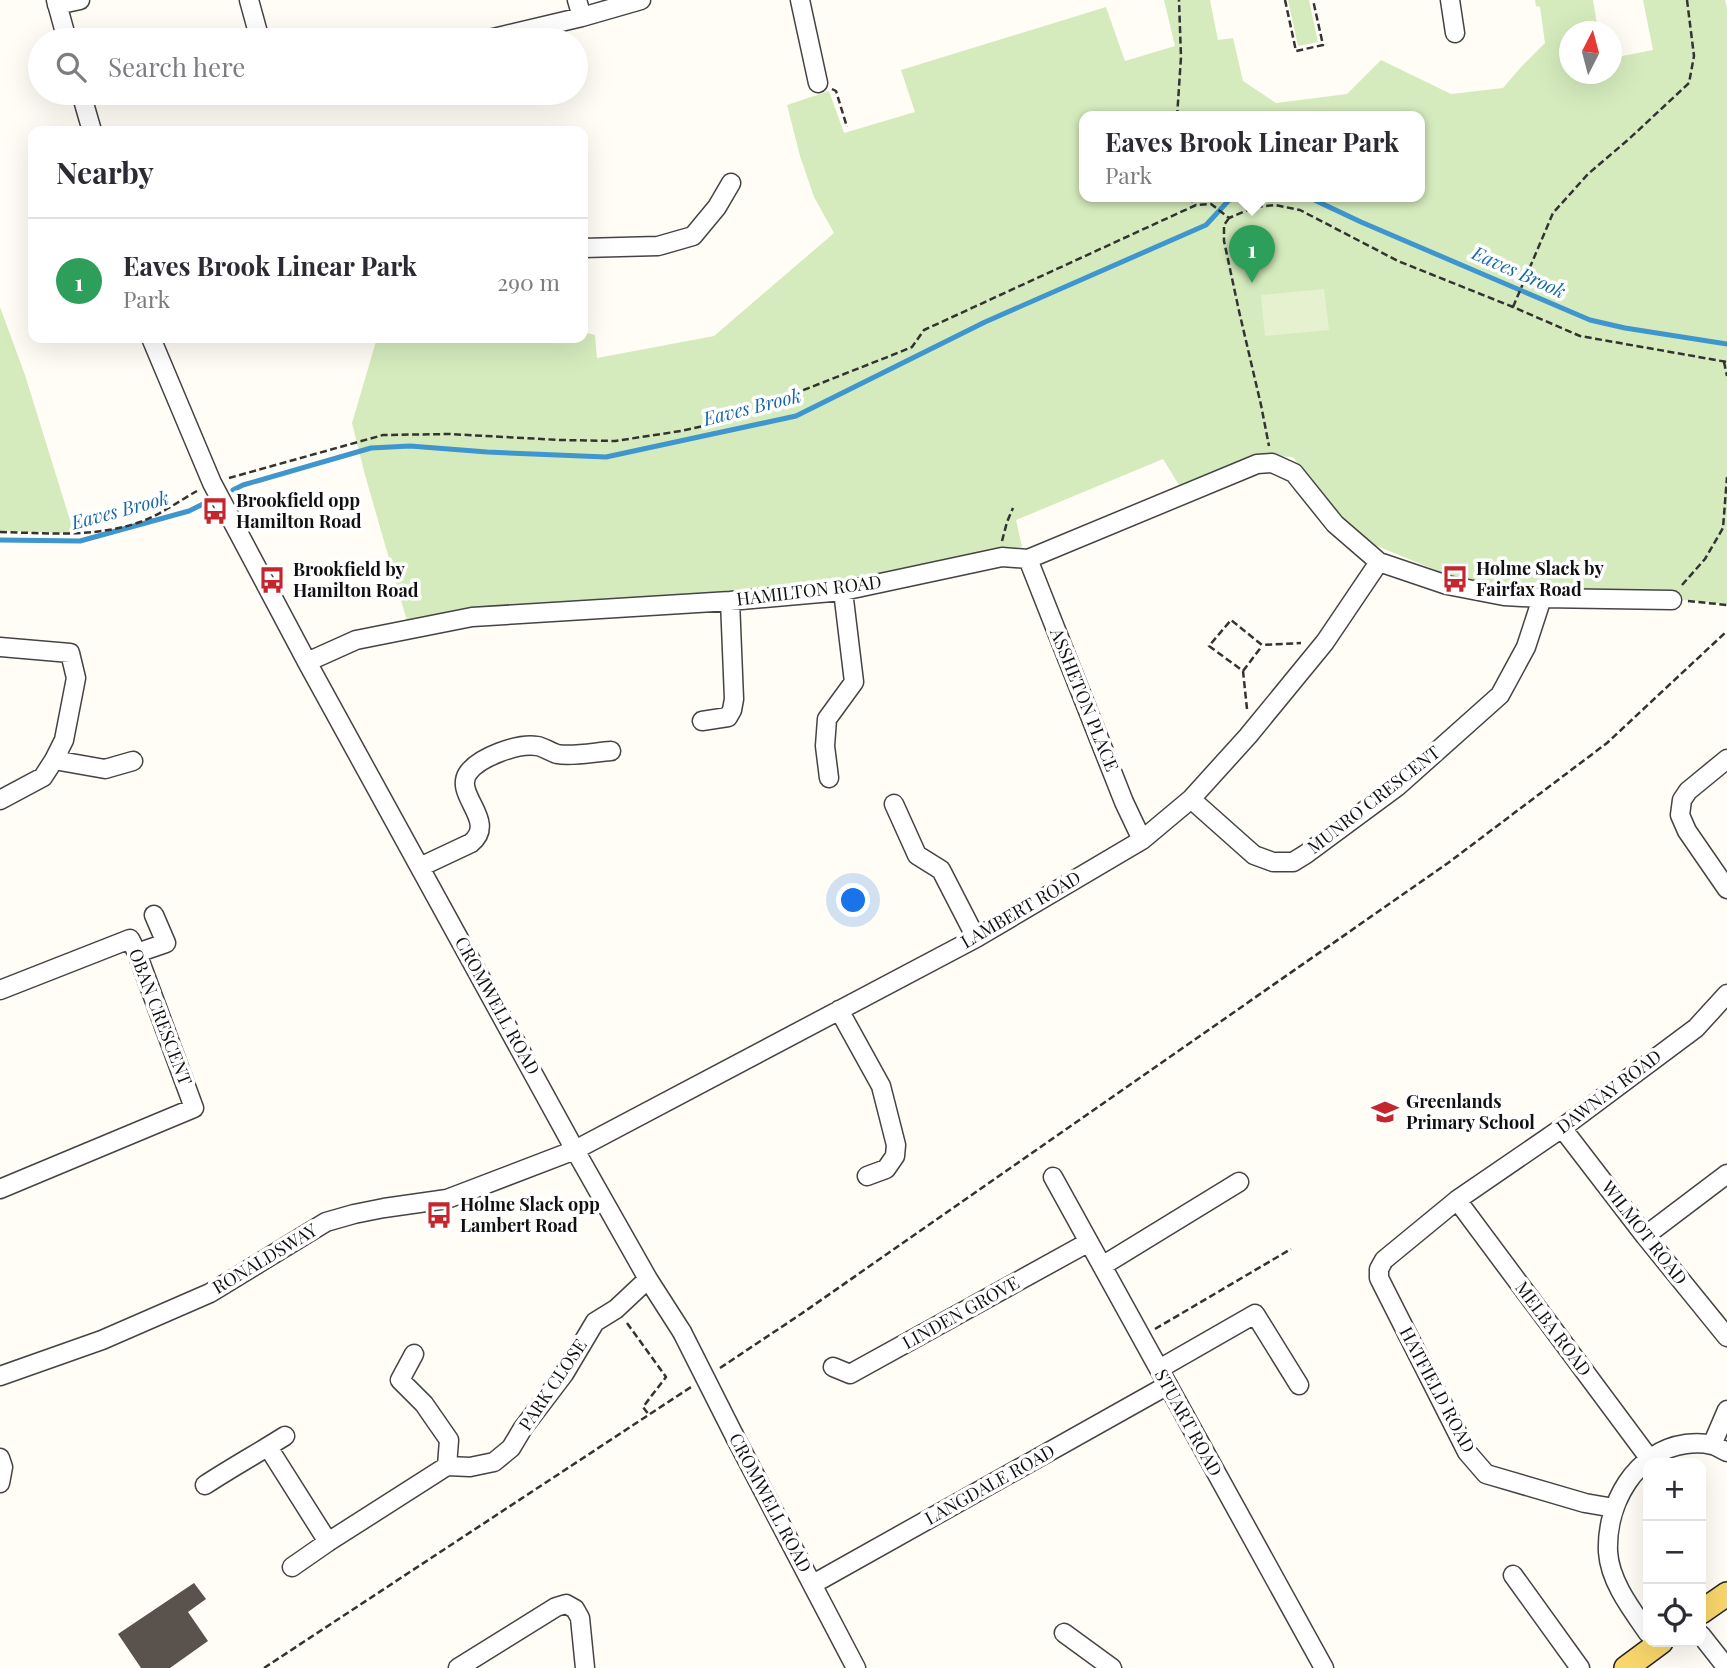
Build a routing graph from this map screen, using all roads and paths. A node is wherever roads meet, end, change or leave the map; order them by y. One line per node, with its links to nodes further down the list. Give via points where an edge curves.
1 (80, 0): 10 (street)
2 (249, 0): 13 (street)
3 (641, 0): 11 (street)
4 (800, 0): 16 (street)
5 (1179, 0): 18 (path)
6 (1285, 0): 7 (path, via 1296,51 1323,45)
7 (1313, 0)
8 (1450, 0): 15 (street)
9 (1687, 0): 26 (path, via 1694,56 1689,83 1588,174 1553,213)
10 (57, 3): 12 (street)
11 (580, 9): 14 (street)
12 (64, 28)
13 (257, 28)
14 (522, 28)
15 (1455, 33)
16 (818, 83): 20 (path, via 836,90)
17 (84, 105): 19 (street)
18 (1177, 111)
19 (91, 126)
20 (848, 127)
21 (731, 183): 25 (street, via 693,236 658,246)
22 (1193, 202): 23 (path)
23 (1196, 205): 24 (path, via 1212,204); 32 (path, via 924,330 912,347 725,421 615,441 383,435)
24 (1229, 217): 26 (path, via 1275,205 1300,210 1398,261); 30 (path, via 1224,241)
25 (588, 248)
26 (1513, 307): 28 (path, via 1580,336)
27 (153, 343): 32 (street, CROMWELL ROAD)
28 (1725, 362): 29 (path)
29 (1727, 376)
30 (1272, 463): 36 (street, HAMILTON ROAD, via 1257,464); 37 (street, via 1294,473 1335,524)
31 (1727, 477): 40 (path, via 1723,528)
32 (212, 482): 34 (path, via 142,521 111,531); 47 (street, CROMWELL ROAD)
33 (1013, 508): 35 (path, via 1001,543)
34 (0, 532)
35 (1002, 557): 36 (street, HAMILTON ROAD); 38 (street, HAMILTON ROAD)
36 (1028, 559): 59 (street, ASSHETON PLACE)
37 (1379, 562): 39 (street, via 1447,585); 44 (street, LAMBERT ROAD)
38 (843, 591): 41 (street, HAMILTON ROAD); 55 (street, via 855,681 827,719)
39 (1542, 598): 40 (street); 56 (street, MUNRO CRESCENT, via 1526,647 1500,695 1398,786 1300,858 1273,862 1254,855)
40 (1672, 600): 42 (path)
41 (730, 601): 47 (street, HAMILTON ROAD, via 472,617 356,640); 49 (street, via 732,710 729,717)
42 (1727, 605)
43 (1727, 631): 88 (path, via 1607,743 1448,863)
44 (1325, 642): 45 (path); 50 (street, LAMBERT ROAD)
45 (1262, 645): 48 (path); 48 (path, via 1231,620 1209,646)
46 (0, 647): 53 (street, via 70,653 76,678 64,740)
47 (307, 662): 60 (street, CROMWELL ROAD)
48 (1243, 671): 50 (path)
49 (702, 721)
50 (1251, 733): 56 (street, LAMBERT ROAD)
51 (611, 751): 60 (street, via 557,754 523,746 485,760 464,782 477,813 475,839)
52 (1727, 760): 61 (street, via 1688,791 1680,815)
53 (54, 761): 54 (street, via 105,769); 57 (street, via 43,777)
54 (133, 761)
55 (829, 778)
56 (1191, 799): 59 (street, LAMBERT ROAD)
57 (0, 800)
58 (894, 804): 63 (street, via 917,855 941,870)
59 (1142, 840): 63 (street, LAMBERT ROAD)
60 (420, 867): 69 (street, CROMWELL ROAD)
61 (1727, 889)
62 (153, 915): 64 (street, via 166,943)
63 (976, 937): 67 (street, LAMBERT ROAD)
64 (137, 953): 65 (street, OBAN CRESCENT, via 130,939); 74 (street, OBAN CRESCENT, via 194,1108)
65 (0, 990)
66 (1727, 994): 68 (street, DAWNAY ROAD, via 1696,1028)
67 (839, 1010): 69 (street, LAMBERT ROAD); 71 (street, via 881,1086 896,1145 886,1169)
68 (1562, 1128): 75 (street, DAWNAY ROAD); 76 (street, WILMOT ROAD)
69 (575, 1150): 81 (street, CROMWELL ROAD); 89 (street, RONALDSWAY, via 447,1199 326,1222 210,1293 102,1340)
70 (1727, 1174): 76 (street)
71 (867, 1176)
72 (1053, 1177): 77 (street, STUART ROAD)
73 (1239, 1182): 80 (street)
74 (0, 1189)
75 (1457, 1200): 79 (street, DAWNAY ROAD); 99 (street, MELBA ROAD)
76 (1645, 1236): 83 (street, WILMOT ROAD)
77 (1089, 1242): 80 (street, STUART ROAD); 86 (street, LINDEN GROVE, via 850,1374)
78 (1292, 1249): 84 (path)
79 (1384, 1260): 104 (street, HATFIELD ROAD, via 1379,1278 1467,1452 1486,1474)
80 (1102, 1266): 84 (street, STUART ROAD)
81 (648, 1279): 82 (street, PARK CLOSE); 108 (street, CROMWELL ROAD, bridge, via 682,1332)
82 (617, 1309): 94 (path, via 666,1377 643,1407); 101 (street, PARK CLOSE, via 595,1322 511,1448 494,1462)
83 (1727, 1337)
84 (1140, 1338): 87 (street, STUART ROAD)
85 (414, 1354): 101 (street, via 400,1380 449,1440)
86 (833, 1367)
87 (1159, 1369): 90 (street, STUART ROAD); 91 (street, via 1255,1314)
88 (714, 1372)
89 (0, 1376)
90 (1168, 1385): 108 (street, LANGDALE ROAD); 120 (street, STUART ROAD)
91 (1299, 1385)
92 (692, 1386): 94 (path)
93 (1727, 1410): 97 (street)
94 (649, 1415): 115 (path)
95 (285, 1437): 96 (street)
96 (268, 1447): 103 (street); 105 (street)
97 (1719, 1448): 99 (street, via 1692,1443 1671,1446)
98 (0, 1458): 102 (street)
99 (1648, 1458)
100 (1643, 1463): 104 (street)
101 (447, 1466): 105 (street)
102 (0, 1483)
103 (205, 1485)
104 (1614, 1508): 111 (street, via 1608,1552 1612,1572)
105 (328, 1542): 106 (street)
106 (292, 1567)
107 (1513, 1575): 121 (street)
108 (813, 1584): 118 (street, CROMWELL ROAD)
109 (1727, 1594): 110 (main road)
110 (1706, 1609)
111 (1643, 1624)
112 (1064, 1633): 119 (street)
113 (1706, 1641): 123 (street)
114 (1648, 1647): 122 (main road)
115 (264, 1668)
116 (458, 1668): 117 (street, via 566,1604 580,1618)
117 (585, 1668)
118 (856, 1668)
119 (1112, 1668)
120 (1324, 1668)
121 (1580, 1668)
122 (1626, 1668)
123 (1727, 1668)

